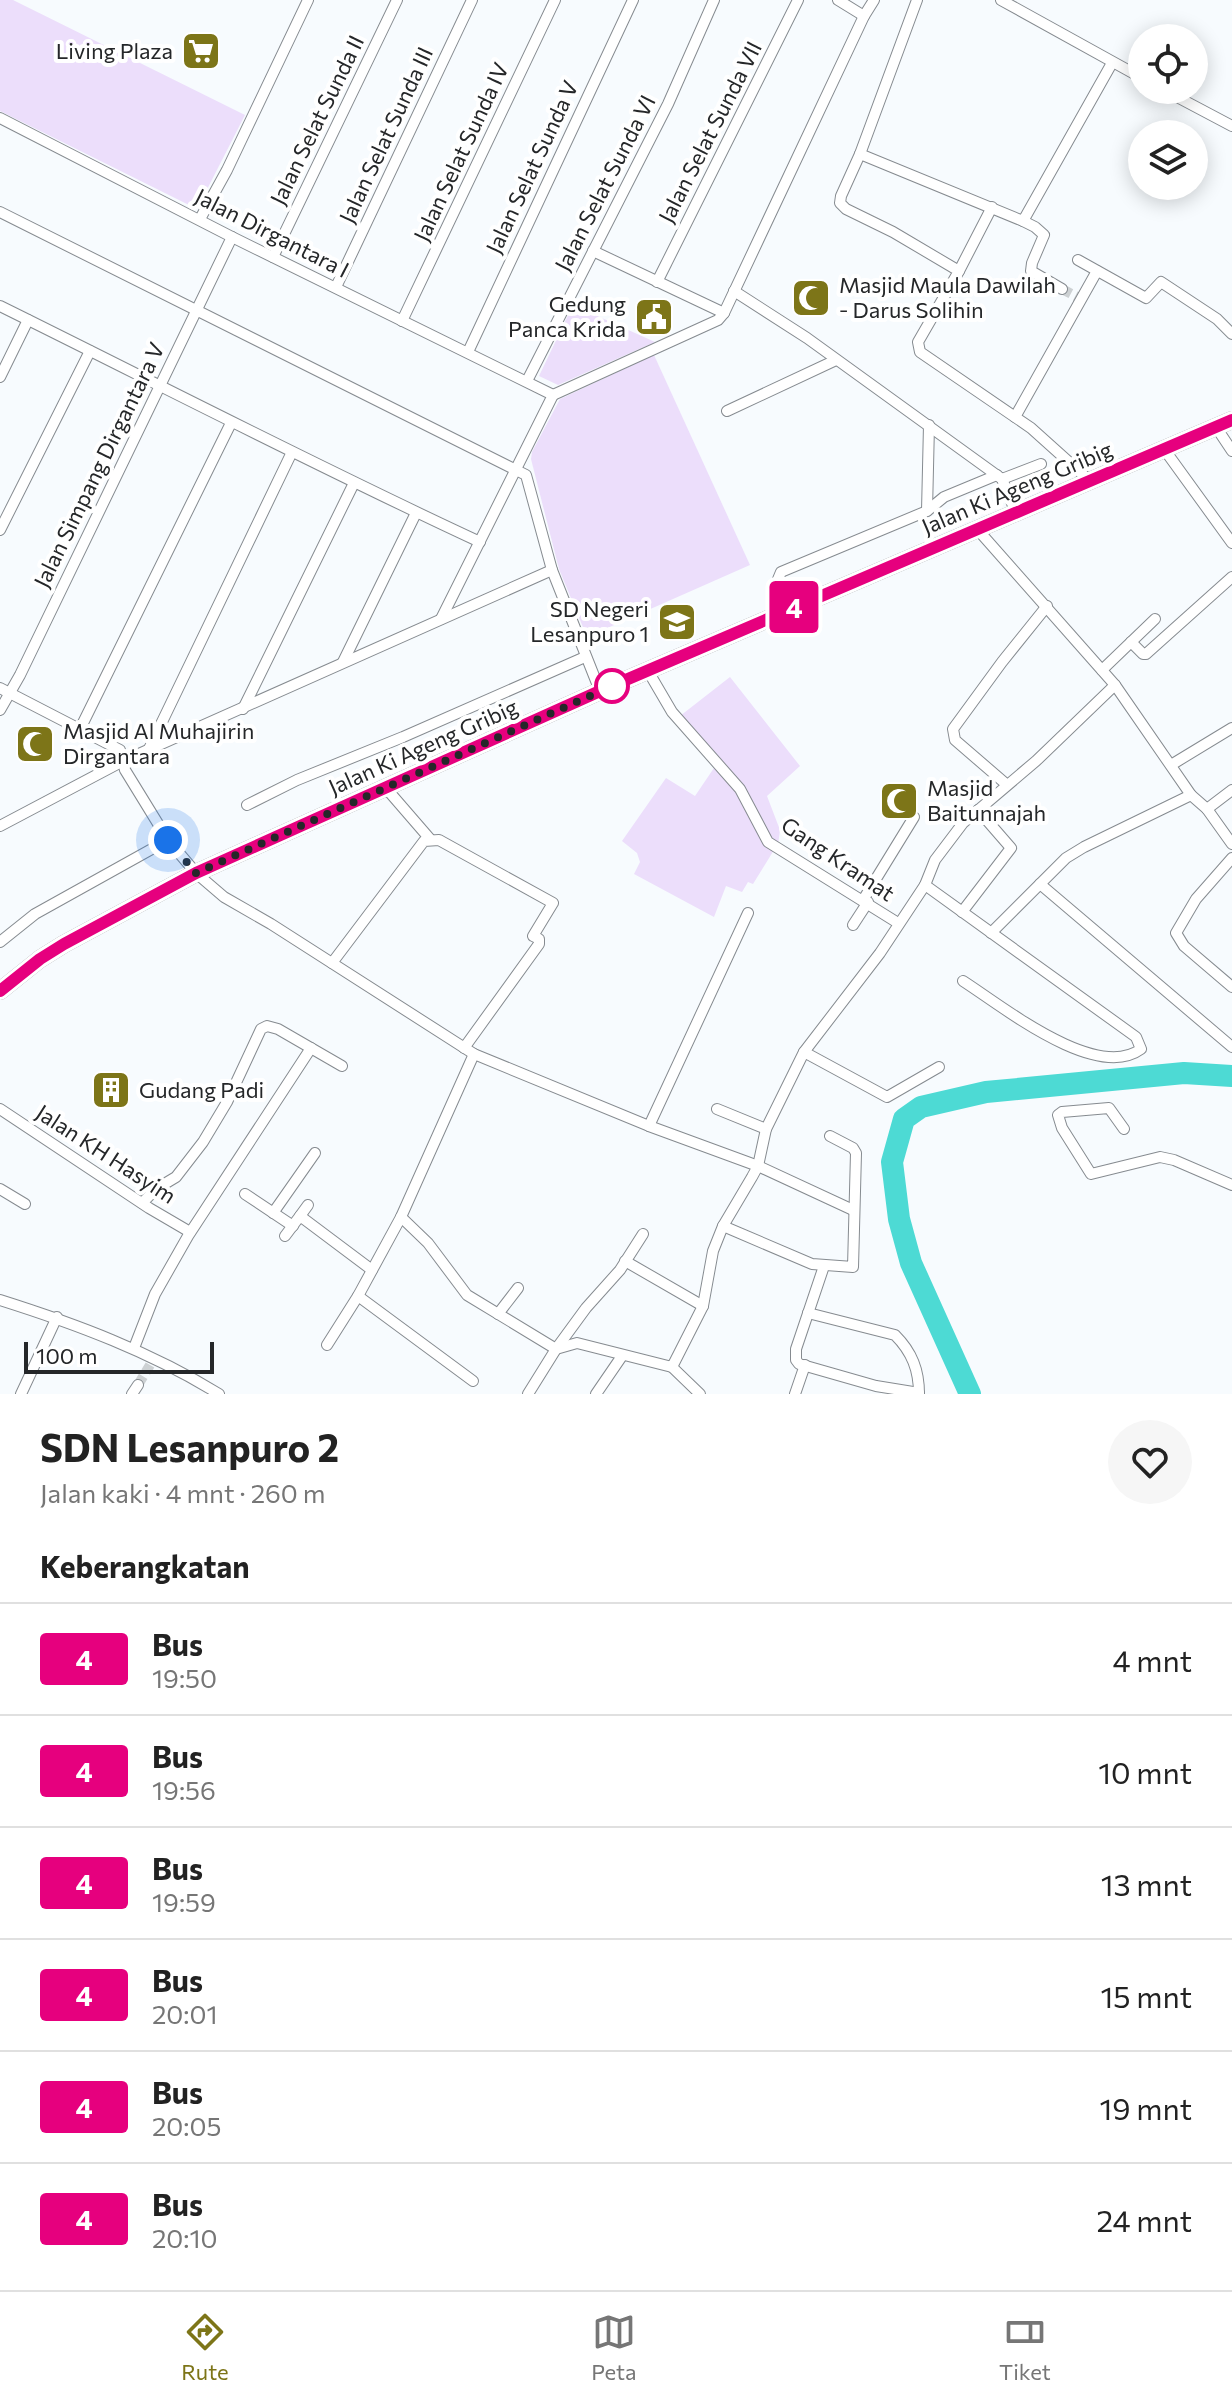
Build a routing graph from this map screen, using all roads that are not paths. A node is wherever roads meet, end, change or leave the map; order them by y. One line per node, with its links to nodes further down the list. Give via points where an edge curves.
1 (308, 0): 22 (street)
2 (397, 0): 26 (street, Jalan Selat Sunda II)
3 (472, 0): 31 (street, Jalan Selat Sunda III)
4 (555, 0): 38 (street, Jalan Selat Sunda IV)
5 (633, 0): 41 (street, Jalan Selat Sunda V)
6 (714, 0): 25 (street, Jalan Selat Sunda VI)
7 (798, 0): 30 (street, Jalan Selat Sunda VII)
8 (838, 0): 13 (street)
9 (874, 0): 13 (street)
10 (917, 0): 19 (street)
11 (1001, 0): 12 (street)
12 (1022, 5): 14 (street)
13 (864, 16): 33 (street)
14 (1112, 63): 15 (street); 23 (street)
15 (1128, 71)
16 (1190, 104): 18 (street)
17 (0, 118): 22 (street, Jalan Dirgantara I)
18 (1232, 126)
19 (860, 154): 20 (street); 28 (street, via 841,196 842,206)
20 (992, 207): 23 (street); 28 (street)
21 (0, 212): 35 (street)
22 (200, 219): 24 (street, Jalan Dirgantara I)
23 (1023, 221): 32 (street, via 1044,235 1031,271)
24 (232, 237): 26 (street, Jalan Dirgantara I); 35 (street, Jalan Simpang Dirgantara V)
25 (593, 251): 30 (street); 44 (street, Jalan Selat Sunda VI)
26 (273, 257): 31 (street, Jalan Dirgantara I)
27 (1078, 260): 29 (street)
28 (959, 271): 48 (street, via 918,348 925,358)
29 (1097, 271): 39 (street, via 1146,298 1161,282); 48 (street)
30 (657, 282): 36 (street)
31 (336, 287): 38 (street, Jalan Dirgantara I)
32 (1062, 289)
33 (734, 291): 36 (street); 42 (street)
34 (0, 306): 37 (street)
35 (196, 312): 45 (street, Jalan Simpang Dirgantara V); 56 (street)
36 (724, 313): 46 (street)
37 (28, 320): 40 (street); 43 (street)
38 (402, 321): 41 (street, Jalan Dirgantara I)
39 (1232, 334)
40 (90, 351): 45 (street); 63 (street)
41 (468, 352): 44 (street, Jalan Dirgantara I)
42 (836, 360): 47 (street); 51 (street)
43 (0, 377)
44 (527, 381): 46 (street, Jalan Dirgantara I)
45 (161, 385): 49 (street); 79 (street, Jalan Simpang Dirgantara V, via 20,675)
46 (553, 395): 56 (street)
47 (727, 411)
48 (1015, 417): 58 (street)
49 (231, 423): 54 (street); 83 (street)
50 (1224, 424): 52 (main road, Jalan Ki Ageng Gribig); 53 (street)
51 (929, 425): 57 (street); 60 (street)
52 (1164, 449): 58 (main road, Jalan Ki Ageng Gribig); 65 (street)
53 (1232, 451)
54 (292, 452): 59 (street); 85 (street)
55 (1041, 464): 57 (street)
56 (518, 470): 66 (street); 67 (street, via 526,475)
57 (999, 477): 60 (street, via 944,497); 62 (street)
58 (1090, 481): 62 (main road, Jalan Ki Ageng Gribig)
59 (354, 483): 61 (street); 81 (street)
60 (927, 511): 70 (street, via 781,572 776,584)
61 (416, 513): 66 (street); 75 (street)
62 (1016, 513): 64 (main road, Jalan Ki Ageng Gribig)
63 (0, 530)
64 (978, 530): 69 (street); 70 (main road, Jalan Ki Ageng Gribig)
65 (1231, 540)
66 (480, 542): 71 (street)
67 (552, 570): 71 (street); 74 (street)
68 (1232, 577): 73 (street, via 1146,654)
69 (1047, 606): 76 (street); 88 (street, via 953,729 955,740)
70 (786, 611): 77 (main road, Jalan Ki Ageng Gribig)
71 (441, 619): 75 (street)
72 (1155, 619): 73 (street)
73 (1131, 642): 76 (street)
74 (585, 657): 80 (street); 92 (street)
75 (343, 662): 81 (street)
76 (1102, 670): 78 (street)
77 (648, 671): 80 (main road, Jalan Ki Ageng Gribig); 104 (street, Gang Kramat, via 672,712 740,789 768,842)
78 (1115, 685): 87 (street); 88 (street)
79 (4, 690): 82 (street, Jalan Simpang Dirgantara V); 83 (street)
80 (600, 691): 89 (main road, Jalan Ki Ageng Gribig)
81 (243, 709): 85 (street)
82 (0, 710)
83 (81, 727): 86 (street, via 120,750)
84 (1232, 728): 87 (street)
85 (148, 751): 86 (street)
86 (123, 761): 96 (street); 98 (street)
87 (1171, 765): 91 (street)
88 (1006, 784): 94 (street)
89 (385, 787): 97 (street); 101 (main road, Jalan Ki Ageng Gribig)
90 (1232, 790): 93 (street)
91 (1191, 795): 93 (street); 102 (street, via 1084,847)
92 (247, 805)
93 (1207, 809): 99 (street)
94 (978, 810): 103 (street, via 935,860); 105 (street, via 1011,848)
95 (914, 817): 104 (street)
96 (0, 826)
97 (430, 839): 111 (street); 117 (street, via 553,903 533,936 539,944)
98 (168, 840): 101 (street); 110 (street, via 35,914)
99 (1232, 844)
100 (1232, 858): 113 (street, via 1196,899 1176,933)
101 (196, 873): 111 (street, via 224,897); 114 (main road, Jalan Ki Ageng Gribig, via 64,944)
102 (1040, 884): 109 (street); 115 (street)
103 (925, 885): 105 (street); 107 (street)
104 (866, 901): 107 (street, Gang Kramat); 108 (street)
105 (962, 912): 109 (street)
106 (748, 913): 123 (street)
107 (898, 923): 118 (street)
108 (853, 925)
109 (991, 933): 112 (street, via 1136,1037 1141,1049 1123,1057 1077,1052)
110 (0, 942)
111 (332, 963): 117 (street)
112 (963, 981)
113 (1232, 987)
114 (0, 991)
115 (1232, 1047)
116 (311, 1048): 119 (street); 132 (street, via 270,1026 261,1029 203,1142 176,1177); 141 (street)
117 (469, 1051): 123 (street); 138 (street)
118 (804, 1052): 120 (street, via 887,1097); 124 (street)
119 (342, 1066)
120 (939, 1067)
121 (0, 1109): 132 (street, Jalan KH Hasyim)
122 (717, 1109): 124 (street)
123 (649, 1126): 128 (street)
124 (766, 1129): 128 (street)
125 (1124, 1129): 129 (street, via 1109,1108 1062,1112 1058,1117 1091,1174 1160,1157)
126 (830, 1136): 135 (street, via 856,1153)
127 (315, 1153): 136 (street)
128 (758, 1166): 135 (street); 140 (street)
129 (1232, 1185)
130 (0, 1189): 133 (street)
131 (245, 1194): 136 (street)
132 (142, 1203): 141 (street, Jalan KH Hasyim)
133 (25, 1204)
134 (308, 1205): 137 (street)
135 (853, 1210): 145 (street, via 855,1264 847,1269)
136 (273, 1213): 139 (street)
137 (300, 1216): 139 (street); 146 (street)
138 (401, 1217): 146 (street); 152 (street, via 467,1295)
139 (293, 1226): 143 (street)
140 (723, 1226): 145 (street); 150 (street)
141 (190, 1232): 155 (street, via 155,1294)
142 (643, 1234): 144 (street)
143 (285, 1236)
144 (625, 1261): 150 (street); 156 (street)
145 (824, 1266): 151 (street)
146 (372, 1270): 148 (street)
147 (518, 1288): 152 (street)
148 (358, 1296): 154 (street); 160 (street)
149 (0, 1300): 153 (street)
150 (703, 1306): 159 (street)
151 (808, 1313): 158 (street, via 795,1354); 161 (street, via 895,1335 916,1367)
152 (498, 1314): 156 (street)
153 (57, 1317): 155 (street); 162 (street)
154 (327, 1345)
155 (134, 1348): 163 (street, via 152,1363)
156 (556, 1349): 157 (street, via 577,1343); 164 (street)
157 (622, 1356): 159 (street); 165 (street)
158 (805, 1365): 161 (street); 167 (street)
159 (672, 1367): 166 (street)
160 (473, 1381)
161 (919, 1393)
162 (21, 1394)
163 (219, 1394)
164 (528, 1394)
165 (596, 1394)
166 (700, 1394)
167 (795, 1394)

